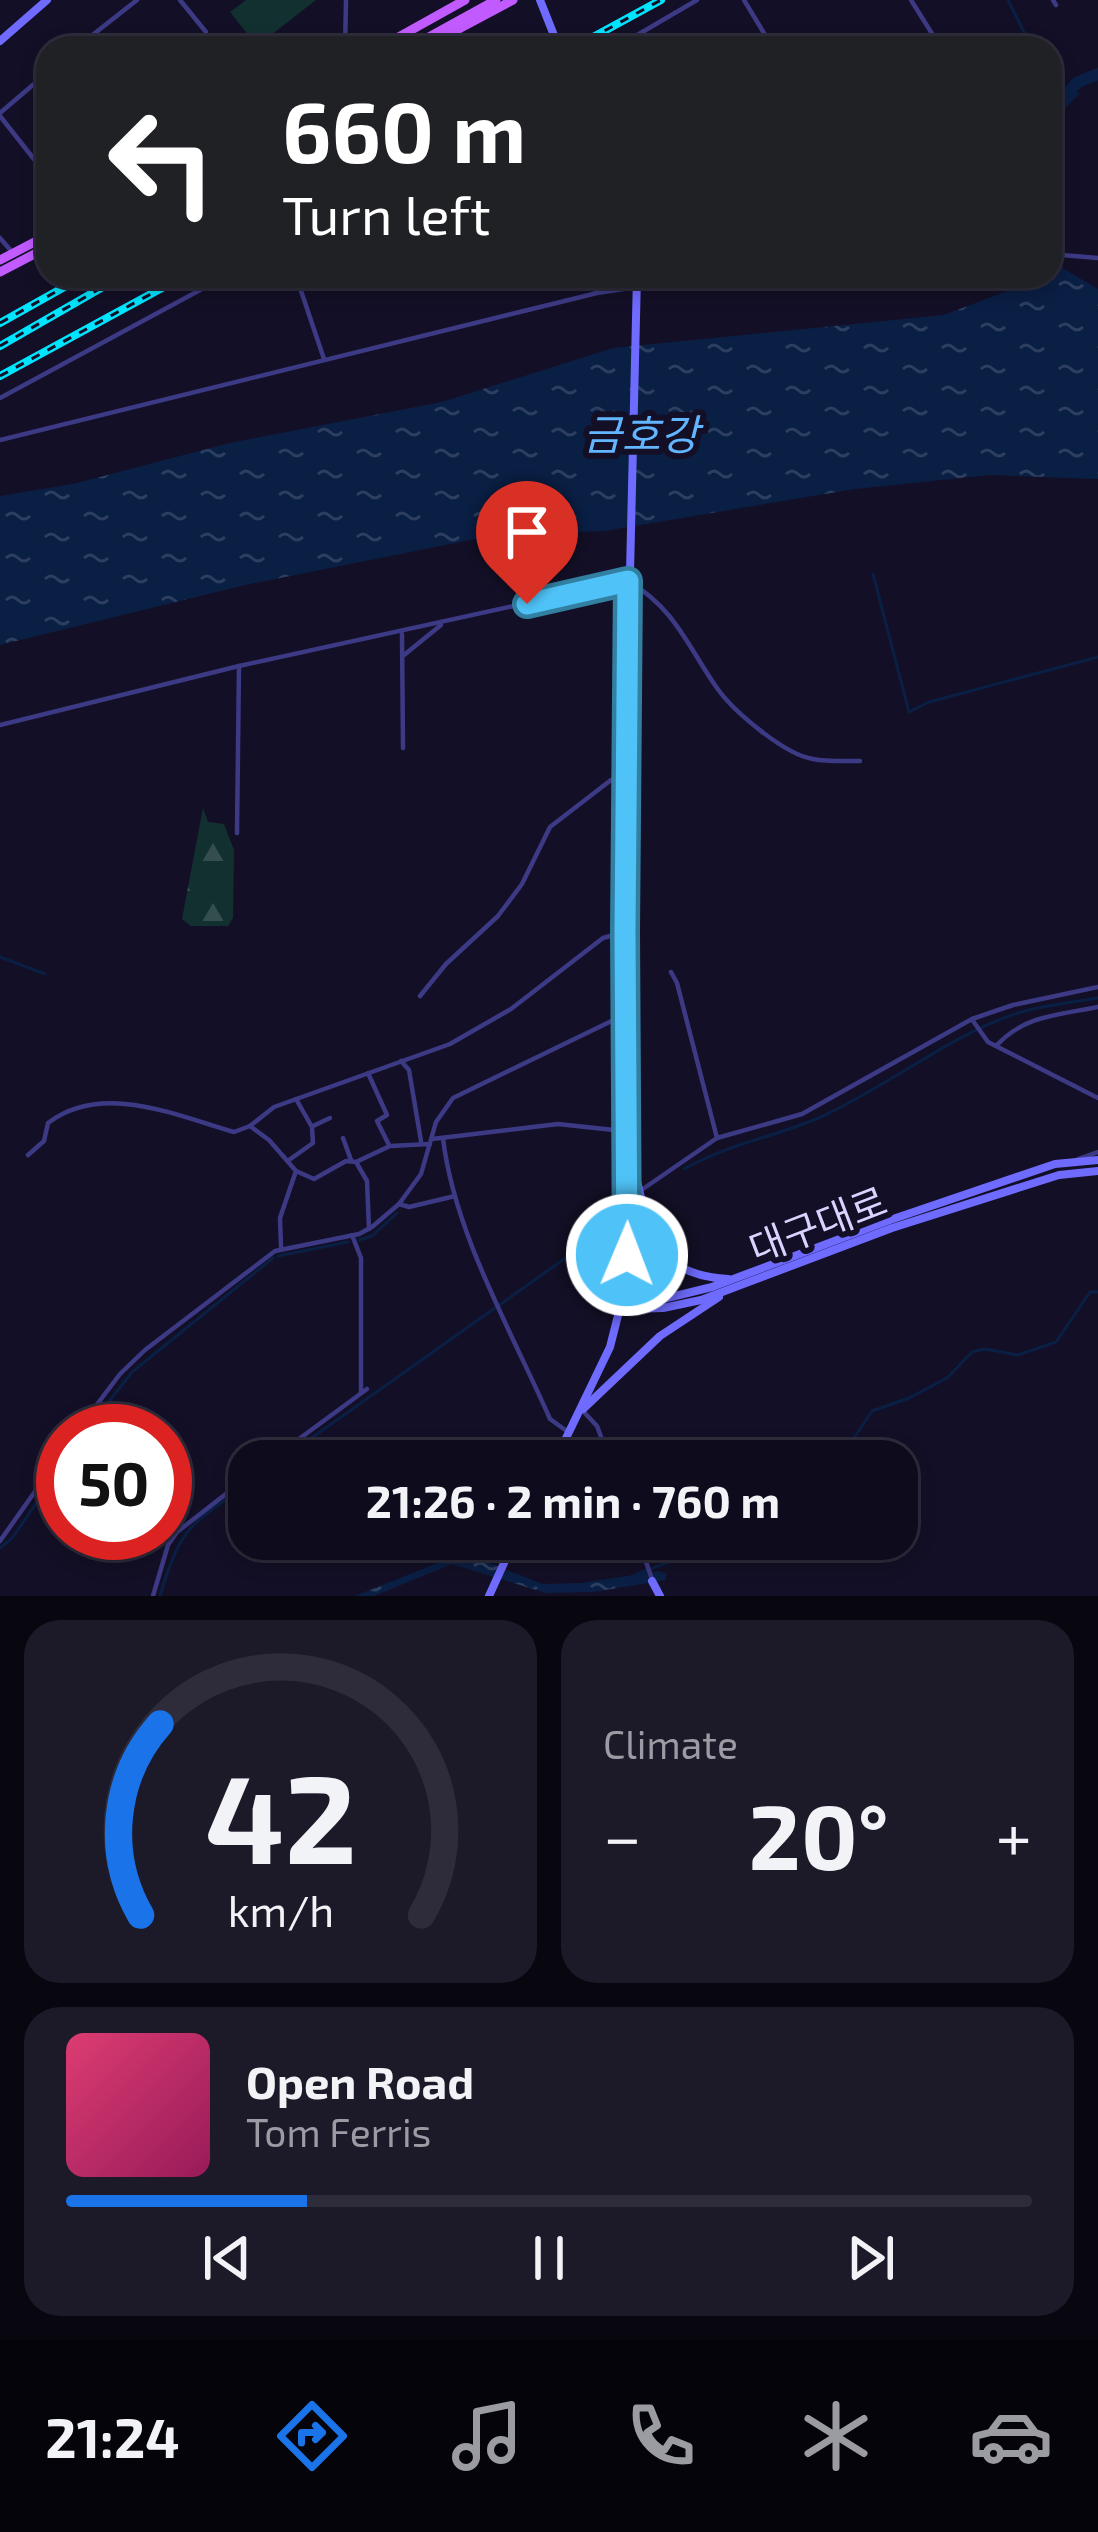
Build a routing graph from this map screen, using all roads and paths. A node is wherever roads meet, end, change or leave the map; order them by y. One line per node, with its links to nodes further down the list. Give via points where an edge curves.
1 (137, 0): 14 (street)
2 (180, 0): 13 (street)
3 (346, 0): 15 (street)
4 (465, 0): 16 (main road)
5 (476, 0): 17 (main road)
6 (496, 0): 18 (main road)
7 (513, 0): 19 (main road)
8 (540, 0): 20 (main road)
9 (697, 0): 21 (street)
10 (744, 0): 22 (street)
11 (911, 0): 23 (street)
12 (42, 2): 24 (main road)
13 (206, 32)
14 (91, 36)
15 (345, 36)
16 (400, 36)
17 (412, 36)
18 (431, 36)
19 (446, 36)
20 (554, 36)
21 (636, 36)
22 (766, 36)
23 (934, 36)
24 (0, 41)
25 (36, 83): 26 (street)
26 (0, 115): 27 (street)
27 (36, 162)
28 (0, 238): 32 (street)
29 (36, 242): 32 (main road)
30 (36, 253): 35 (main road)
31 (1062, 253): 33 (street)
32 (13, 254): 34 (main road)
33 (1098, 258)
34 (0, 260)
35 (0, 272)
36 (204, 288): 41 (street)
37 (300, 288): 40 (street)
38 (606, 288): 40 (street)
39 (638, 288): 43 (main road)
40 (324, 359): 42 (street)
41 (0, 398)
42 (0, 440)
43 (628, 581): 44 (street); 50 (street, via 667,612 718,689 778,744 814,759); 51 (main road)
44 (443, 624): 45 (street); 46 (street)
45 (402, 633): 46 (street); 47 (street)
46 (404, 656): 49 (street)
47 (238, 666): 48 (street); 52 (street)
48 (0, 724)
49 (403, 748)
50 (860, 761)
51 (625, 784): 53 (main road); 56 (street, via 611,780 550,827 510,900)
52 (237, 832)
53 (625, 932): 58 (main road); 61 (street, via 603,938 511,1009)
54 (670, 972): 71 (street)
55 (1098, 987): 59 (street, via 1013,1005)
56 (420, 996)
57 (1098, 1007): 60 (street, via 1036,1018)
58 (626, 1015): 68 (main road); 73 (street, via 453,1098)
59 (976, 1026): 60 (street); 71 (street, via 802,1114)
60 (997, 1045): 63 (street)
61 (401, 1061): 62 (street); 72 (street)
62 (368, 1073): 64 (street); 74 (street, via 387,1115 377,1121)
63 (1098, 1098)
64 (296, 1099): 66 (street); 67 (street)
65 (330, 1118): 67 (street)
66 (250, 1126): 76 (street, via 234,1132 132,1103 68,1108); 78 (street)
67 (311, 1127): 78 (street, via 314,1143)
68 (628, 1132): 70 (street, via 558,1124); 75 (main road)
69 (343, 1138): 79 (street)
70 (443, 1138): 73 (street); 83 (street)
71 (717, 1138): 82 (street)
72 (421, 1142): 73 (street); 74 (street)
73 (431, 1142): 84 (street)
74 (390, 1146): 79 (street)
75 (629, 1150): 82 (main road); 89 (main road)
76 (28, 1154)
77 (1098, 1156): 88 (main road, 대구대로, via 890,1220)
78 (289, 1160): 80 (street)
79 (353, 1161): 80 (street, via 314,1180); 85 (street, via 367,1181)
80 (296, 1171): 87 (street, via 280,1217)
81 (1098, 1171): 88 (main road, 대구대로, via 1059,1174)
82 (640, 1191): 88 (main road, via 661,1250 688,1273)
83 (455, 1196): 84 (street); 92 (street, via 550,1419)
84 (399, 1204): 85 (street)
85 (369, 1229): 86 (street)
86 (352, 1235): 87 (street); 93 (street, via 361,1258 364,1391)
87 (281, 1248): 90 (street, via 145,1351)
88 (731, 1284): 89 (main road, 대구대로, via 678,1306); 91 (main road, via 660,1336)
89 (622, 1309): 91 (main road)
90 (97, 1404)
91 (582, 1410): 92 (main road); 95 (street)
92 (569, 1433): 94 (main road)
93 (298, 1440)
94 (566, 1440)
95 (602, 1440)
96 (36, 1490): 98 (street)
97 (228, 1491): 104 (street, via 172,1538)
98 (0, 1541)
99 (505, 1560): 102 (main road)
100 (644, 1560): 101 (street)
101 (652, 1581): 103 (main road)
102 (493, 1593)
103 (655, 1595)
104 (152, 1596)

